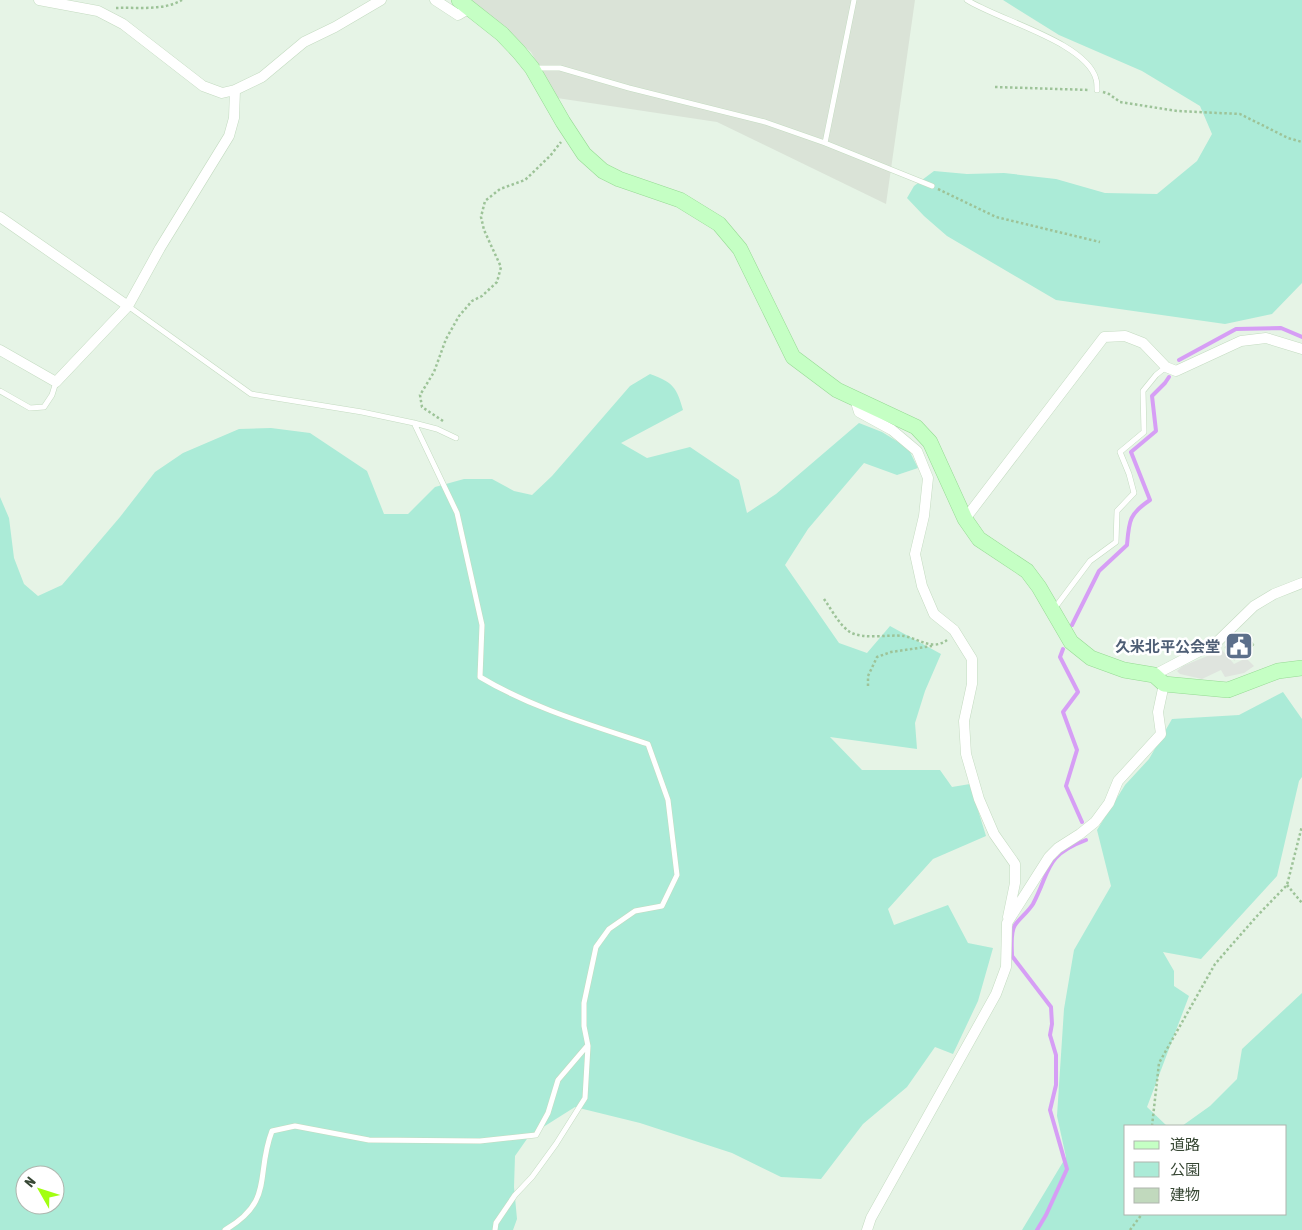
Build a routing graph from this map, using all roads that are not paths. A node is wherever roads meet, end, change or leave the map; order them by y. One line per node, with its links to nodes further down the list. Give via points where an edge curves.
1 (39, 0): 8 (street, via 98,11 122,24 203,86 222,93)
2 (381, 0): 8 (street, via 304,42 262,77)
3 (435, 0): 6 (street, via 458,15)
4 (854, 0): 10 (lane)
5 (967, 0): 9 (lane, via 1065,46 1096,77)
6 (464, 4): 7 (street, via 502,34)
7 (532, 68): 10 (lane, via 560,68 765,122); 19 (street, via 584,154 603,171 680,200 718,224 740,249 793,357 837,390)
8 (235, 90): 13 (street, via 234,118 228,136)
9 (1097, 90)
10 (825, 143): 11 (lane)
11 (932, 186)
12 (0, 217): 13 (street)
13 (128, 306): 17 (street); 20 (lane, via 251,394)
14 (1302, 349): 16 (street, via 1266,338 1241,341 1176,371)
15 (0, 350): 17 (street)
16 (1166, 368): 22 (street, via 1142,343 1125,336 1104,337); 24 (lane, via 1143,392 1144,432 1120,452 1134,492 1117,511 1116,542 1090,562)
17 (56, 382): 18 (lane, via 44,407 30,408)
18 (0, 391)
19 (855, 399): 22 (street, via 916,427 930,442); 27 (street, via 859,412 892,430 917,451 928,478 915,554 922,586 934,614 954,630 972,659 972,684 964,721 966,754 994,834 1015,864 1015,883)
20 (414, 423): 21 (lane); 28 (lane, via 457,513 482,625 480,677 495,687 553,712 648,744 668,800 678,875 662,906 635,911 609,929 596,948 584,1003)
21 (456, 438)
22 (966, 518): 24 (street, via 979,539 1027,571)
23 (1302, 583): 26 (street, via 1254,606 1217,642)
24 (1052, 611): 26 (street, via 1071,642 1091,658)
25 (1302, 668): 26 (street, via 1278,672 1228,690)
26 (1159, 680): 27 (street, via 1161,734 1118,781 1109,803 1095,822 1049,857)
27 (1007, 923): 31 (street, via 1006,967 996,994 870,1218)
28 (588, 1046): 29 (lane, via 558,1080 548,1114 536,1135 480,1141 369,1140 295,1126 272,1131 266,1148 262,1185 254,1207); 30 (lane, via 585,1098 552,1150 515,1194 496,1223)
29 (225, 1230)
30 (495, 1230)
31 (867, 1230)

